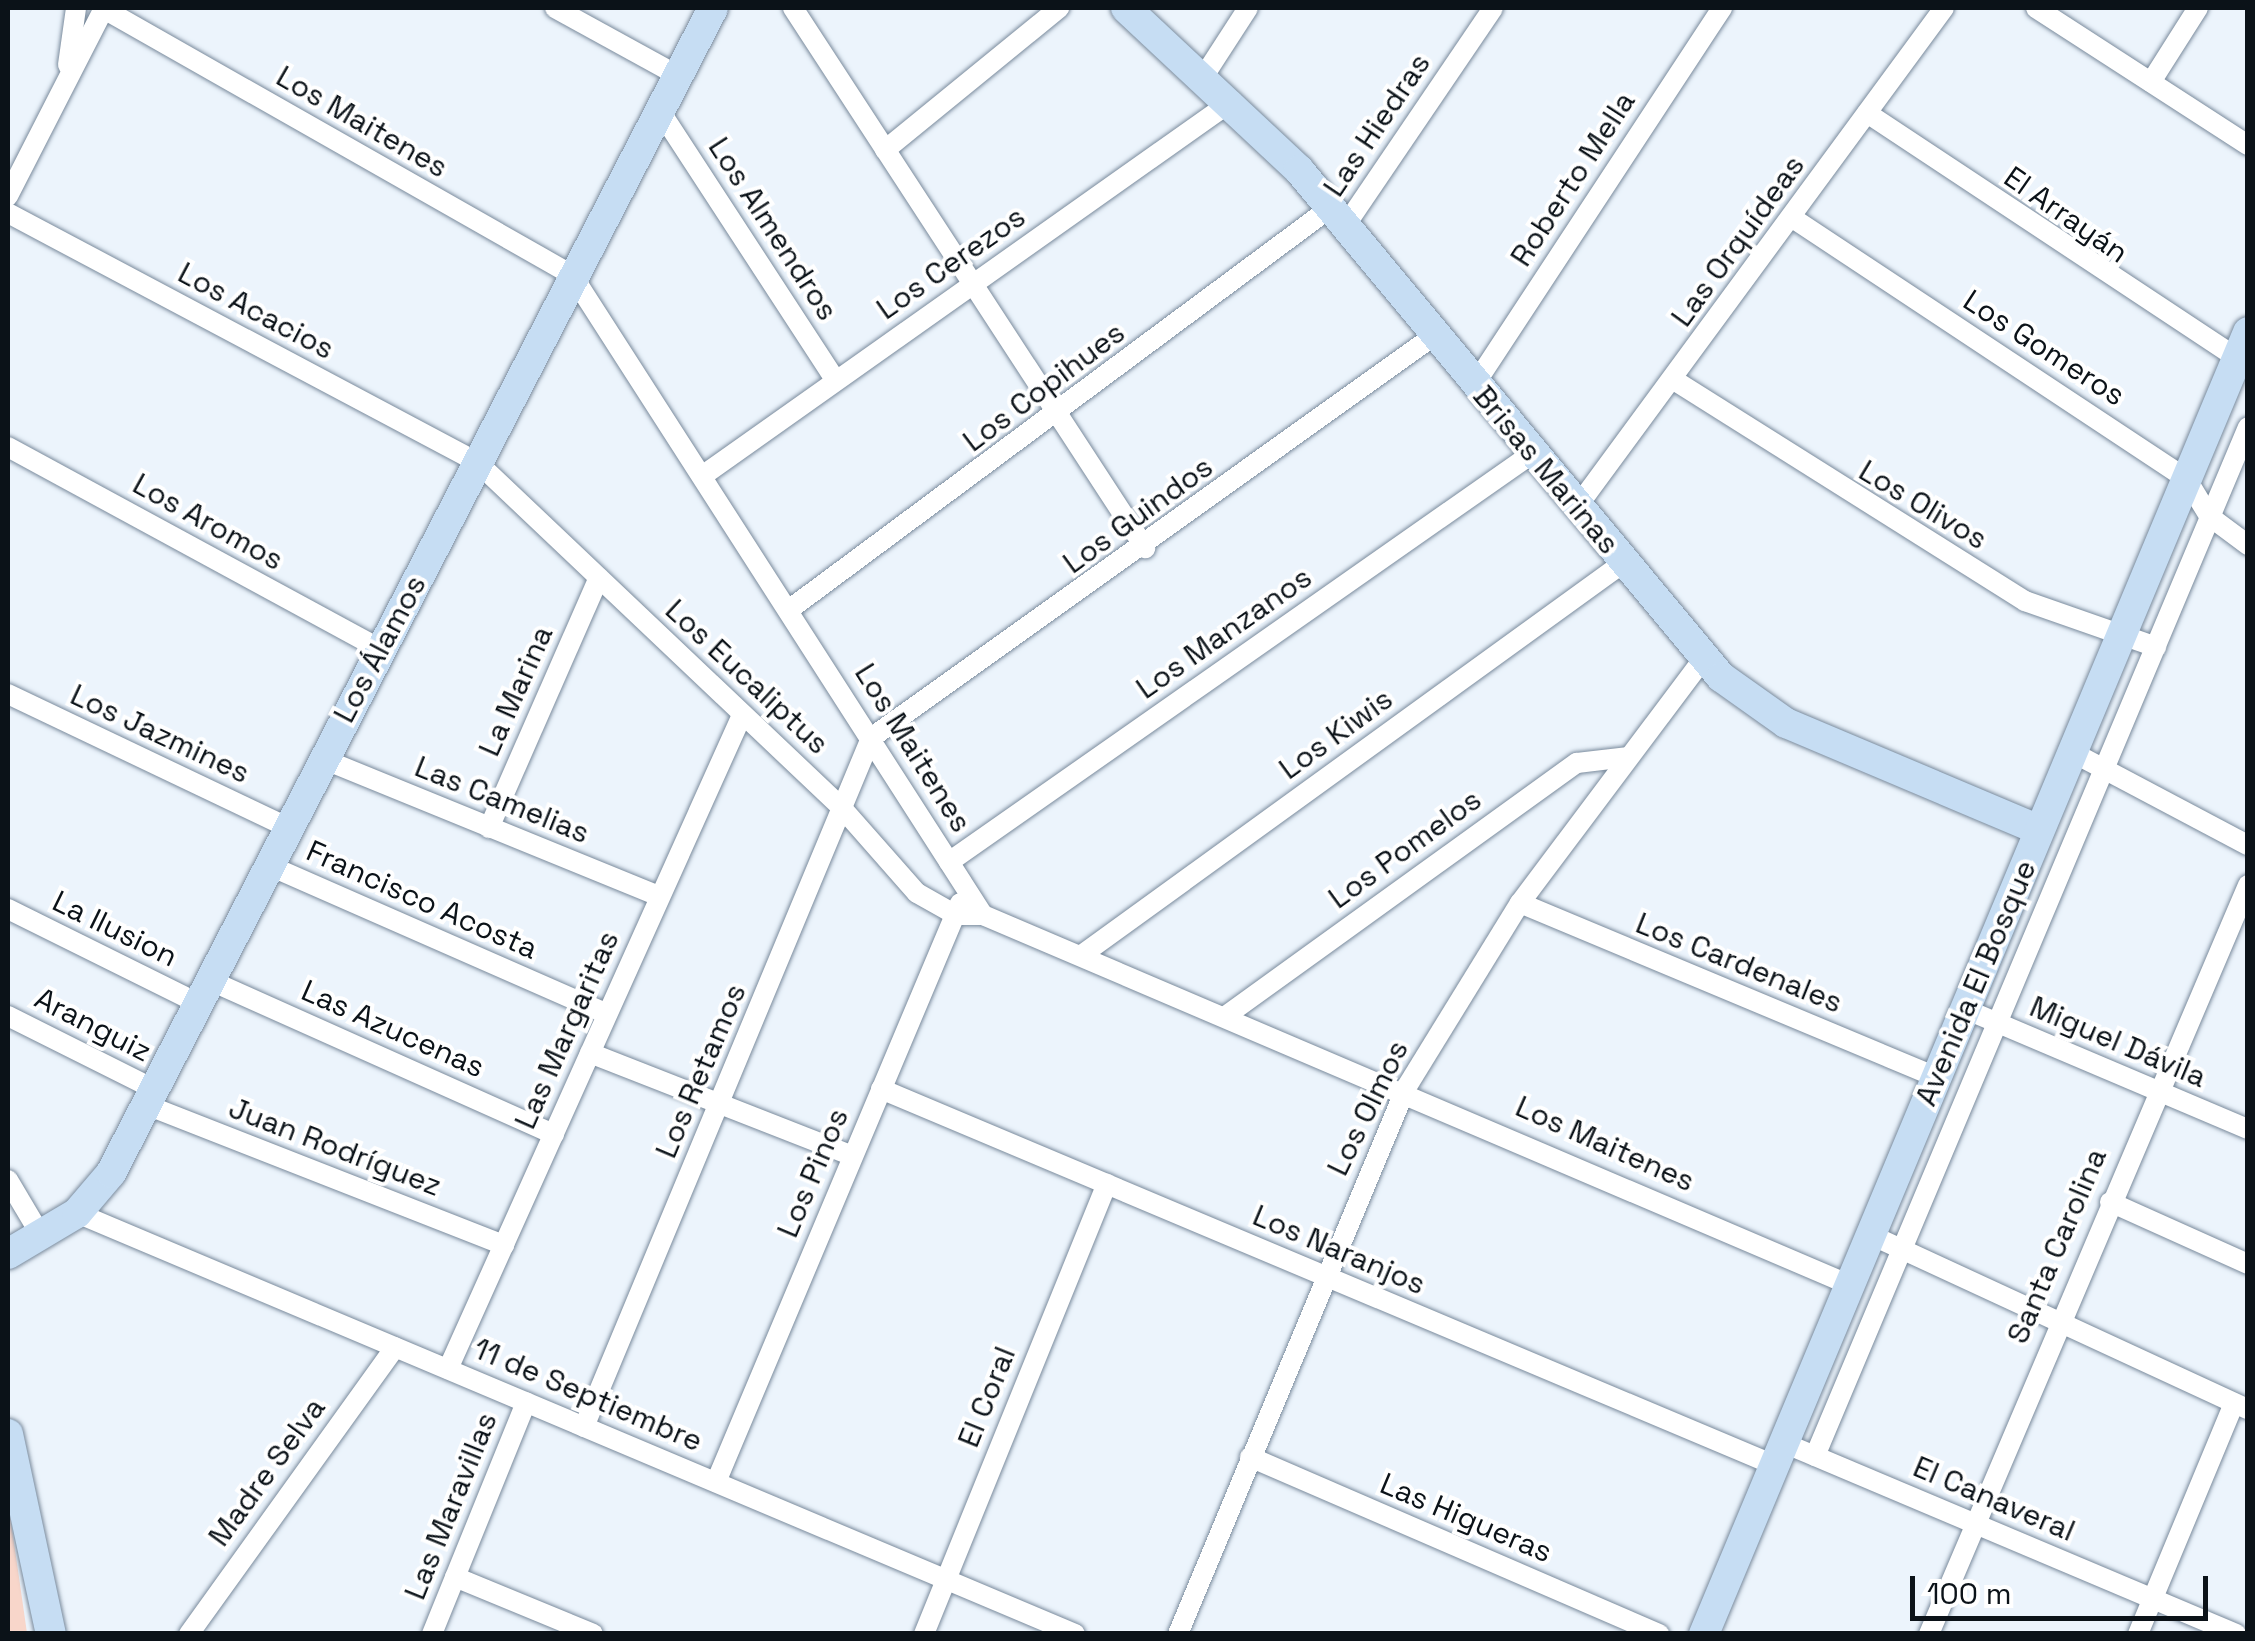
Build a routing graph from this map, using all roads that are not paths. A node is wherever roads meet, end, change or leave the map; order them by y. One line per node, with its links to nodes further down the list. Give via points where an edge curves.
1 (76, 8): 16 (street)
2 (104, 8): 16 (street); 27 (street, Los Maitenes)
3 (555, 8): 14 (street)
4 (714, 8): 14 (street, Los Álamos)
5 (793, 8): 22 (street)
6 (1059, 8): 22 (street)
7 (1126, 8): 15 (street, Brisas Marinas)
8 (1248, 8): 15 (street)
9 (1493, 8): 25 (street, Las Hiedras)
10 (1722, 8): 33 (street, Roberto Mella)
11 (1944, 8): 20 (street, Las Orquídeas)
12 (2036, 8): 17 (street)
13 (2198, 8): 17 (street)
14 (678, 76): 19 (street, Los Álamos)
15 (1204, 76): 18 (street, Brisas Marinas)
16 (66, 80): 23 (street)
17 (2151, 82): 21 (street)
18 (1232, 100): 25 (street, Brisas Marinas); 28 (street, Los Cerezos)
19 (660, 111): 27 (street, Los Álamos); 31 (street, Los Almendros)
20 (1867, 113): 26 (street, Las Orquídeas); 30 (street, El Arrayán)
21 (2248, 144)
22 (886, 150): 28 (street)
23 (8, 196)
24 (8, 213): 38 (street, Los Acacios)
25 (1338, 217): 29 (street, Brisas Marinas); 34 (street, Los Copihues)
26 (1791, 217): 32 (street, Las Orquídeas); 40 (street, Los Gomeros)
27 (572, 275): 38 (street, Los Álamos); 39 (street, Los Maitenes)
28 (973, 284): 31 (street, Los Cerezos); 34 (street)
29 (1435, 334): 33 (street, Brisas Marinas); 44 (street, Los Guindos)
30 (2242, 345): 40 (street, Avenida El Bosque)
31 (836, 380): 39 (street, Los Cerezos)
32 (1674, 380): 41 (street, Las Orquídeas); 48 (street, Los Olivos, via 2025,602)
33 (1475, 384): 37 (street, Brisas Marinas)
34 (1058, 415): 44 (street); 47 (street, Los Copihues)
35 (2248, 426): 42 (street, Avenida El Bosque)
36 (8, 447): 50 (street, Los Aromos)
37 (1533, 453): 41 (street, Brisas Marinas); 64 (street, Los Manzanos)
38 (477, 462): 46 (street, Los Eucaliptus); 50 (street, Los Álamos)
39 (705, 474): 47 (street, Los Maitenes)
40 (2186, 478): 42 (street, Los Gomeros); 48 (street, Avenida El Bosque)
41 (1577, 507): 45 (street, Brisas Marinas)
42 (2210, 516): 43 (street, Los Gomeros); 49 (street, Avenida El Bosque)
43 (2248, 544)
44 (1145, 548): 54 (street, Los Guindos)
45 (1623, 563): 51 (street, Brisas Marinas); 73 (street, Los Kiwis)
46 (599, 578): 53 (street, Los Eucaliptus); 61 (street, La Marina)
47 (790, 609): 54 (street, Los Maitenes)
48 (2118, 641): 49 (street, Los Olivos); 55 (street, Avenida El Bosque)
49 (2156, 647): 58 (street, Avenida El Bosque)
50 (380, 650): 57 (street, Los Álamos)
51 (1702, 659): 56 (street, Los Olmos); 62 (street, Brisas Marinas, via 1786,722)
52 (8, 694): 60 (street, Los Jazmines)
53 (742, 715): 59 (street, Los Eucaliptus); 68 (street, Las Margaritas)
54 (871, 738): 59 (street, Los Retamos); 64 (street, Los Maitenes)
55 (2072, 752): 58 (street); 62 (street, Avenida El Bosque)
56 (1628, 756): 69 (street, Los Olmos); 77 (street, Los Pomelos, via 1576,762)
57 (323, 758): 60 (street, Los Álamos); 61 (street, Las Camelias)
58 (2108, 771): 63 (street); 79 (street, Avenida El Bosque)
59 (842, 808): 71 (street, Los Eucaliptus, via 917,893); 86 (street, Los Retamos)
60 (287, 828): 65 (street, Los Álamos)
61 (489, 828): 68 (street, Las Camelias)
62 (2039, 830): 75 (street, Avenida El Bosque)
63 (2248, 844)
64 (949, 862): 67 (street, Los Maitenes)
65 (268, 865): 74 (street, Los Álamos); 76 (street, Francisco Acosta)
66 (2248, 885): 84 (street, Santa Carolina)
67 (966, 888): 71 (street, Los Pinos); 72 (street, Los Maitenes)
68 (658, 896): 76 (street, Las Margaritas)
69 (1520, 903): 81 (street, Los Cardenales); 82 (street, Los Olmos)
70 (8, 909): 74 (street, La Ilusion)
71 (956, 915): 72 (street); 83 (street, Los Pinos)
72 (983, 915): 73 (street, Los Maitenes)
73 (1084, 954): 77 (street, Los Maitenes)
74 (203, 991): 85 (street, Los Álamos); 88 (street, Las Azucenas)
75 (1964, 1010): 79 (street, Miguel Dávila); 81 (street, Avenida El Bosque)
76 (607, 1014): 80 (street, Las Margaritas)
77 (1227, 1015): 82 (street, Los Maitenes)
78 (8, 1016): 85 (street, Aranguiz)
79 (1999, 1024): 84 (street, Miguel Dávila); 97 (street, Avenida El Bosque)
80 (590, 1053): 86 (street); 88 (street, Las Margaritas)
81 (1936, 1077): 95 (street, Avenida El Bosque)
82 (1406, 1088): 100 (street, Los Olmos); 101 (street, Los Maitenes)
83 (881, 1089): 89 (street, Los Pinos); 91 (street, Los Naranjos)
84 (2156, 1090): 87 (street, Miguel Dávila); 92 (street, Santa Carolina)
85 (148, 1096): 93 (street, Los Álamos, via 110,1173); 96 (street, Juan Rodríguez)
86 (720, 1104): 89 (street); 107 (street, Los Retamos)
87 (2248, 1129)
88 (554, 1134): 96 (street, Las Margaritas)
89 (853, 1156): 112 (street, Los Pinos)
90 (8, 1180): 94 (street)
91 (1107, 1184): 100 (street, Los Naranjos); 115 (street, El Coral)
92 (2110, 1202): 99 (street); 102 (street, Santa Carolina)
93 (77, 1214): 94 (street, Los Álamos); 103 (street, 11 de Septiembre)
94 (40, 1234): 98 (street, Los Álamos)
95 (1871, 1234): 97 (street); 101 (street, Avenida El Bosque)
96 (504, 1245): 104 (street, Las Margaritas)
97 (1904, 1250): 102 (street); 110 (street, Avenida El Bosque)
98 (8, 1254)
99 (2248, 1264)
100 (1324, 1276): 109 (street, Los Naranjos); 111 (street, Los Olmos)
101 (1850, 1285): 109 (street, Avenida El Bosque)
102 (2056, 1320): 106 (street); 113 (street, Santa Carolina)
103 (395, 1347): 104 (street, 11 de Septiembre); 120 (street, Madre Selva)
104 (448, 1369): 105 (street, 11 de Septiembre)
105 (526, 1402): 107 (street, 11 de Septiembre); 114 (street, Las Maravillas)
106 (2240, 1406): 116 (street)
107 (584, 1426): 112 (street, 11 de Septiembre)
108 (8, 1434): 119 (street)
109 (1779, 1454): 110 (street, El Canaveral); 118 (street, Avenida El Bosque)
110 (1815, 1456): 113 (street, El Canaveral)
111 (1250, 1457): 125 (street, Los Olmos); 126 (street, Las Higueras)
112 (716, 1482): 115 (street, 11 de Septiembre)
113 (1975, 1524): 116 (street, El Canaveral); 127 (street, Santa Carolina)
114 (455, 1577): 121 (street, Las Maravillas); 122 (street)
115 (946, 1579): 117 (street, 11 de Septiembre); 123 (street, El Coral)
116 (2152, 1599): 128 (street); 129 (street, El Canaveral)
117 (1028, 1624): 124 (street, 11 de Septiembre)
118 (1706, 1633)
119 (51, 1634)
120 (189, 1634)
121 (432, 1634)
122 (593, 1634)
123 (924, 1634)
124 (1075, 1634)
125 (1178, 1634)
126 (1659, 1634)
127 (1929, 1634)
128 (2138, 1634)
129 (2236, 1634)

